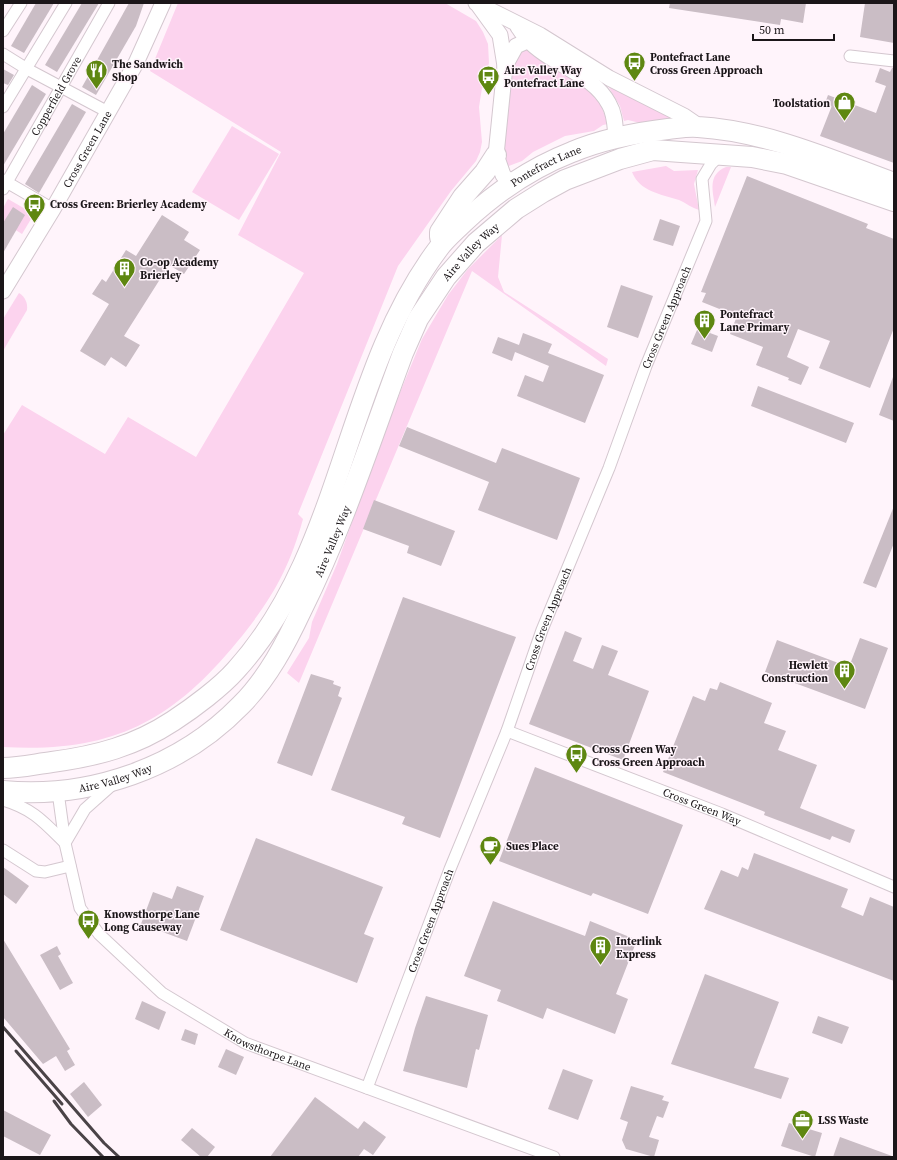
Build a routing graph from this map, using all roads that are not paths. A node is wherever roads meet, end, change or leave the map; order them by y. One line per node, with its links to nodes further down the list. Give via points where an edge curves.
1 (21, 3): 6 (street)
2 (66, 3): 12 (street)
3 (109, 3): 13 (street, Copperfield Grove)
4 (163, 3): 15 (street, Cross Green Lane, via 136,63)
5 (477, 3): 7 (street, Pontefract Lane, via 515,22); 11 (street, Pontefract Lane, via 500,35)
6 (3, 31)
7 (534, 38): 11 (street, via 516,46); 16 (street, Pontefract Lane); 17 (street, via 544,54 585,79 601,92 610,104 614,118)
8 (3, 54): 12 (street)
9 (850, 56): 10 (street)
10 (894, 61)
11 (505, 66): 19 (street, Pontefract Lane)
12 (27, 69): 13 (street); 14 (street)
13 (61, 87): 15 (street); 22 (street, Copperfield Grove)
14 (5, 101)
15 (108, 112): 25 (street, Cross Green Lane)
16 (700, 127): 17 (highway, Pontefract Lane, via 638,133); 21 (highway, Pontefract Lane, via 759,136 806,150)
17 (611, 151): 18 (highway, via 640,145 653,150); 20 (highway, via 523,186); 24 (highway, Pontefract Lane)
18 (721, 154): 23 (highway, via 787,164); 28 (street, Cross Green Approach, via 702,179 706,221 542,630)
19 (496, 155): 20 (street, Pontefract Lane, via 503,175); 26 (highway, via 440,232)
20 (510, 183): 26 (highway, Aire Valley Way, via 482,205)
21 (894, 183)
22 (4, 184): 25 (street)
23 (894, 202)
24 (522, 204): 31 (highway, Aire Valley Way, via 476,244 446,277 418,320 403,353 323,567 272,665 242,705 198,743 167,760)
25 (53, 209): 27 (street, Cross Green Lane)
26 (439, 247): 29 (highway, Aire Valley Way, via 391,330 307,559 276,617 235,672 186,712 150,736 108,752)
27 (3, 291)
28 (507, 732): 38 (street, Cross Green Way, via 722,814); 39 (street, Cross Green Approach, via 450,869)
29 (61, 761): 30 (highway, Aire Valley Way); 33 (highway)
30 (9, 768): 33 (highway, via 25,776 52,782)
31 (120, 780): 33 (highway, Aire Valley Way); 35 (street, via 85,809)
32 (3, 791): 33 (highway, Aire Valley Way)
33 (58, 792): 35 (street, Knowsthorpe Lane)
34 (3, 800): 35 (street, via 28,809)
35 (65, 843): 37 (street, Knowsthorpe Lane)
36 (3, 850): 37 (street, via 36,871 45,872)
37 (70, 866): 39 (street, Knowsthorpe Lane, via 80,908 99,934 162,992 245,1043)
38 (894, 887)
39 (367, 1088): 40 (street, Knowsthorpe Lane)
40 (554, 1157)

